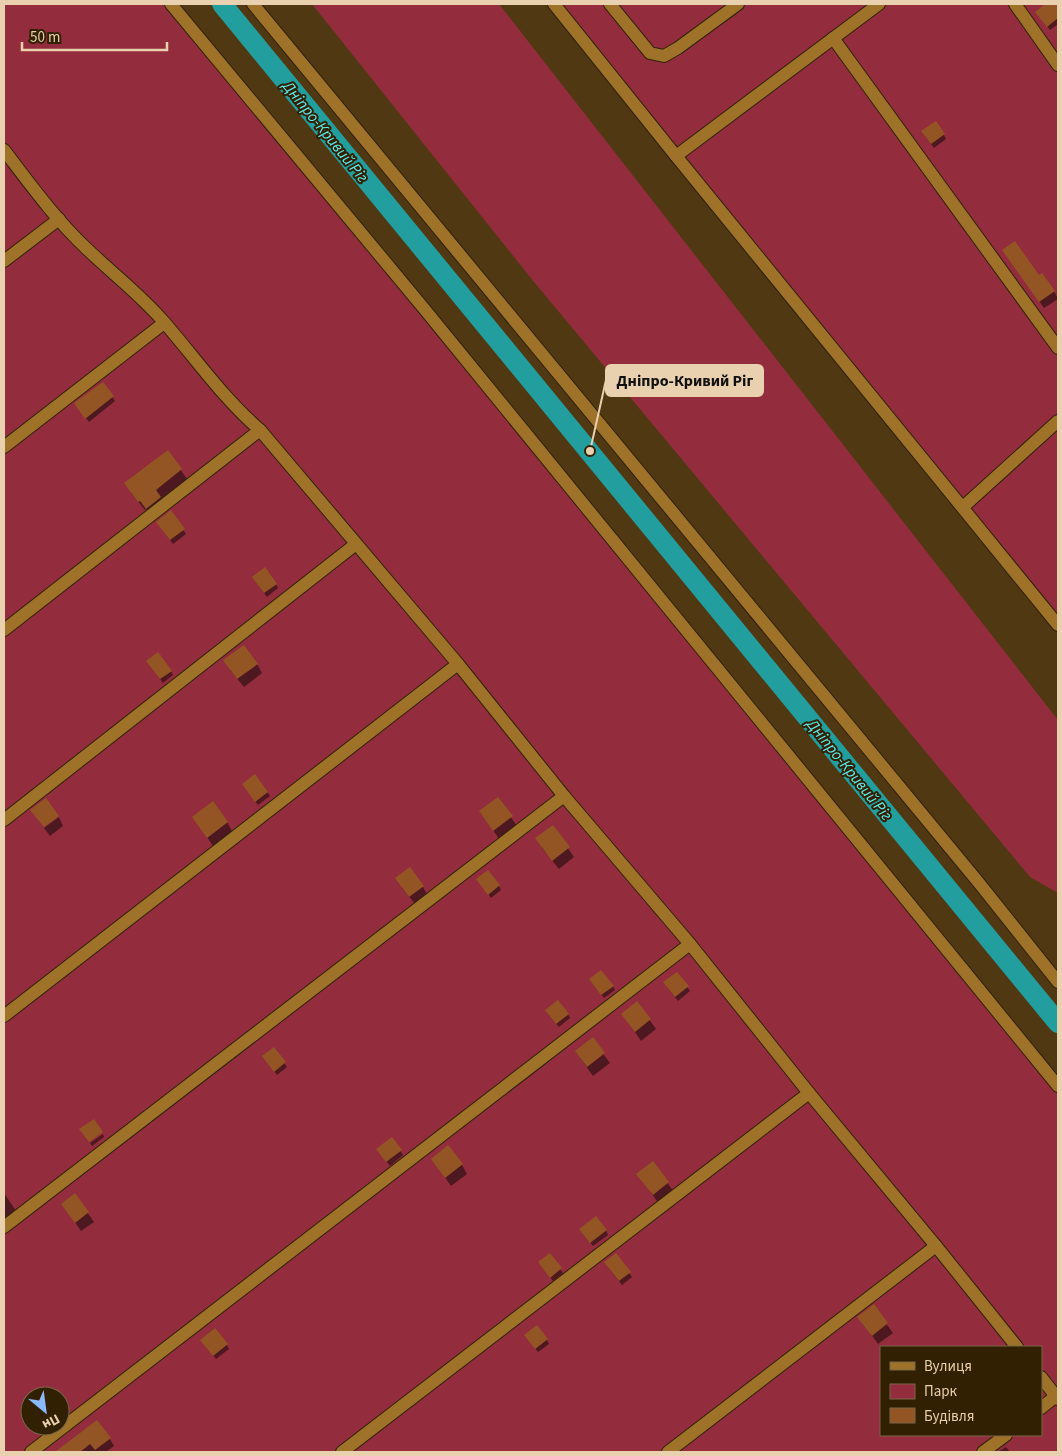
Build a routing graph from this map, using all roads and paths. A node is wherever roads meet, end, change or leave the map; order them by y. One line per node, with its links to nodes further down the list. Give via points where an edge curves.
1 (171, 4): 29 (street, via 426,311)
2 (253, 4): 27 (street)
3 (554, 4): 11 (street)
4 (610, 4): 5 (street, via 650,52 664,56)
5 (738, 4)
6 (879, 4): 8 (street)
7 (1014, 4): 9 (street)
8 (833, 38): 11 (street); 15 (street)
9 (1058, 65)
10 (4, 150): 12 (street)
11 (676, 156): 19 (street)
12 (59, 219): 13 (street); 14 (street)
13 (4, 261)
14 (164, 323): 17 (street, via 215,386); 18 (street)
15 (1058, 348)
16 (1058, 421): 19 (street)
17 (260, 430): 20 (street); 22 (street)
18 (4, 447)
19 (962, 507): 21 (street)
20 (356, 544): 23 (street); 25 (street)
21 (1058, 625)
22 (4, 630)
23 (458, 664): 24 (street); 28 (street)
24 (564, 796): 26 (street); 31 (street)
25 (4, 820)
26 (690, 944): 30 (street); 38 (street)
27 (1058, 982)
28 (4, 1016)
29 (1058, 1086)
30 (809, 1093): 32 (street); 39 (street)
31 (4, 1227)
32 (936, 1246): 33 (street); 40 (street)
33 (1016, 1346)
34 (1042, 1378): 35 (street)
35 (1057, 1397): 36 (street)
36 (1042, 1407)
37 (1005, 1436): 41 (street)
38 (31, 1452)
39 (342, 1452)
40 (668, 1452)
41 (983, 1452)

